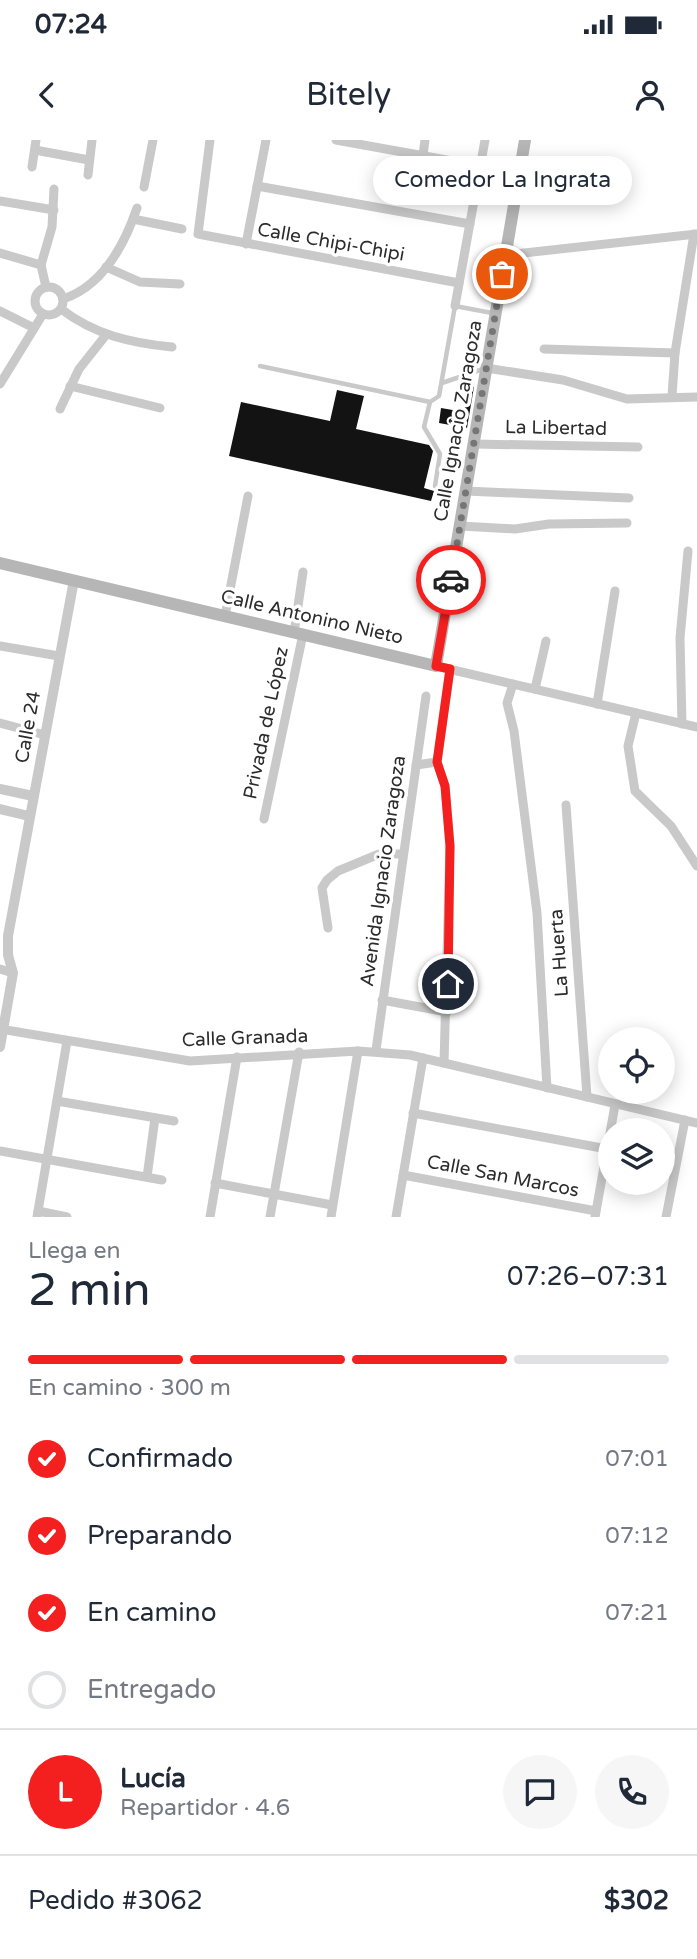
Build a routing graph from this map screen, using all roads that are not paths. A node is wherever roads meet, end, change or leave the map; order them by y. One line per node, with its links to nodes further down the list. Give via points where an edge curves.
1 (92, 140): 11 (street)
2 (153, 140): 16 (street)
3 (210, 140): 25 (street, Calle Chipi-Chipi, via 198,234)
4 (265, 140): 15 (street)
5 (336, 140): 10 (street)
6 (425, 140): 10 (street)
7 (485, 140): 12 (street)
8 (525, 140): 27 (main road, Calle Ignacio Zaragoza)
9 (35, 145): 11 (street); 13 (street)
10 (423, 156): 12 (street)
11 (89, 160): 14 (street)
12 (480, 166): 22 (street)
13 (32, 167)
14 (88, 175)
15 (257, 186): 22 (street); 25 (street)
16 (144, 187)
17 (54, 189): 20 (street)
18 (0, 201): 20 (street)
19 (137, 208): 21 (street)
20 (54, 210): 28 (street)
21 (133, 219): 23 (street); 29 (street)
22 (470, 223): 30 (street)
23 (182, 229)
24 (695, 234): 27 (street); 42 (street)
25 (246, 244): 30 (street, Calle Chipi-Chipi)
26 (0, 253): 28 (street)
27 (505, 255): 37 (main road, Calle Ignacio Zaragoza)
28 (41, 265): 32 (street)
29 (106, 267): 31 (street, via 140,282); 33 (street)
30 (459, 282): 34 (street)
31 (180, 284)
32 (46, 287): 33 (street, via 55,288); 36 (street, via 37,292 35,302)
33 (62, 304): 36 (street, via 53,314); 39 (street)
34 (454, 308): 37 (lane); 46 (lane)
35 (0, 311): 38 (street)
36 (43, 314): 38 (street)
37 (495, 314): 44 (main road, Calle Ignacio Zaragoza)
38 (34, 328): 45 (street)
39 (106, 335): 40 (street); 47 (street)
40 (172, 347)
41 (544, 349): 42 (street)
42 (675, 353): 48 (street)
43 (260, 366): 50 (lane)
44 (486, 368): 46 (lane); 48 (street, via 563,380 627,398); 53 (main road, Calle Ignacio Zaragoza)
45 (0, 384)
46 (441, 384): 50 (lane, via 439,396)
47 (70, 386): 51 (street); 52 (street)
48 (673, 396): 49 (street)
49 (697, 397)
50 (430, 402): 55 (lane, via 424,427 440,454)
51 (160, 408)
52 (60, 409)
53 (474, 444): 54 (street, La Libertad); 56 (main road, Calle Ignacio Zaragoza)
54 (638, 447)
55 (435, 486)
56 (466, 491): 58 (street); 60 (main road, Calle Ignacio Zaragoza)
57 (248, 496): 66 (street)
58 (629, 498)
59 (627, 523): 60 (street, via 561,523 515,529)
60 (460, 526): 72 (main road, Calle Ignacio Zaragoza)
61 (688, 551): 80 (street, via 680,638)
62 (0, 563): 64 (main road, Calle Antonino Nieto)
63 (303, 572): 67 (street, Privada de López)
64 (74, 580): 66 (main road, Calle Antonino Nieto); 71 (street, Calle 24)
65 (615, 591): 77 (street)
66 (225, 616): 67 (main road, Calle Antonino Nieto)
67 (299, 634): 72 (main road, Calle Antonino Nieto); 90 (street, Privada de López)
68 (547, 641): 75 (street)
69 (0, 646): 71 (street)
70 (601, 650): 77 (street)
71 (59, 656): 82 (street, Calle 24)
72 (436, 666): 73 (street, Calle Antonino Nieto)
73 (450, 669): 74 (street, Calle Antonino Nieto); 83 (street)
74 (513, 684): 75 (street, Calle Antonino Nieto); 107 (street, via 507,703 537,913)
75 (535, 689): 77 (street, Calle Antonino Nieto)
76 (426, 696): 84 (street, Avenida Ignacio Zaragoza)
77 (595, 703): 78 (street, Calle Antonino Nieto)
78 (636, 713): 80 (street, Calle Antonino Nieto); 92 (street, via 628,746 635,791 671,826)
79 (0, 723): 82 (street)
80 (682, 724): 81 (street, Calle Antonino Nieto)
81 (697, 727)
82 (45, 735): 86 (street, Calle 24)
83 (437, 762): 84 (street); 97 (street, via 445,786 450,846)
84 (416, 765): 91 (street, Avenida Ignacio Zaragoza)
85 (0, 789): 86 (street)
86 (33, 796): 89 (street, Calle 24)
87 (566, 805): 108 (street, La Huerta)
88 (0, 809): 89 (street)
89 (29, 816): 95 (street, Calle 24, via 8,936)
90 (264, 819)
91 (402, 853): 93 (street, via 379,854 327,880 322,888); 96 (street, Avenida Ignacio Zaragoza)
92 (697, 866)
93 (328, 928)
94 (0, 969): 95 (street)
95 (13, 973): 98 (street, Calle 24)
96 (382, 1000): 97 (street); 102 (street, Avenida Ignacio Zaragoza)
97 (447, 1012): 106 (street)
98 (1, 1029): 99 (street, Calle Granada); 100 (street, Calle 24)
99 (67, 1041): 104 (street, Calle Granada, via 190,1061); 109 (street)
100 (0, 1046)
101 (358, 1051): 102 (street, Calle Granada); 103 (street, Calle Granada); 126 (street)
102 (376, 1051): 105 (street, Calle Granada)
103 (299, 1052): 104 (street, Calle Granada); 124 (street)
104 (237, 1057): 123 (street)
105 (423, 1058): 106 (street, Calle Granada); 111 (street)
106 (444, 1063): 107 (street, Calle Granada)
107 (547, 1088): 108 (street, Calle Granada)
108 (587, 1097): 110 (street, Calle Granada)
109 (57, 1101): 112 (street); 119 (street)
110 (615, 1105): 113 (street); 114 (street, Calle Granada)
111 (414, 1113): 117 (street); 120 (street)
112 (155, 1118): 115 (street); 121 (street)
113 (613, 1118)
114 (685, 1120): 116 (street, Calle Granada); 134 (street)
115 (174, 1121)
116 (697, 1123)
117 (598, 1147)
118 (0, 1151): 119 (street)
119 (47, 1160): 121 (street); 127 (street)
120 (403, 1175): 128 (street, Calle San Marcos); 133 (street)
121 (147, 1177): 122 (street)
122 (162, 1180)
123 (215, 1183): 124 (street); 130 (street)
124 (274, 1194): 126 (street); 131 (street)
125 (599, 1195): 128 (street)
126 (332, 1205): 132 (street)
127 (37, 1214): 129 (street)
128 (595, 1214)
129 (67, 1217)
130 (209, 1217)
131 (270, 1217)
132 (331, 1217)
133 (396, 1217)
134 (666, 1217)

